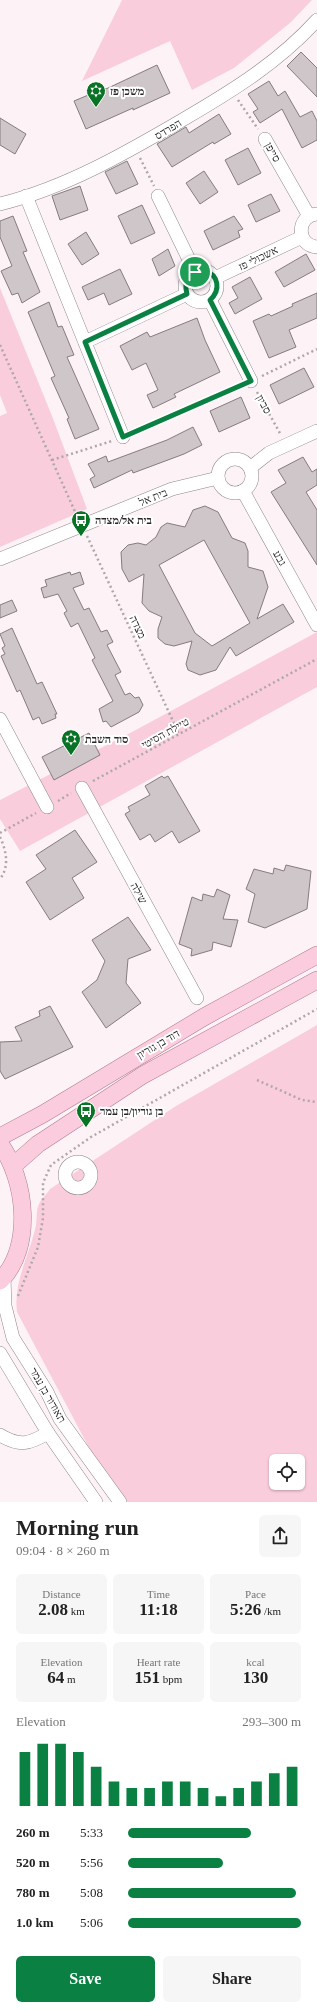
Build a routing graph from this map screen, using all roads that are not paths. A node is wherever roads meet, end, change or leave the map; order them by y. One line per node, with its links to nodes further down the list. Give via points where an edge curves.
1 (317, 20): 3 (street, הפרדס, via 304,35 270,64 232,91 135,148 66,182)
2 (265, 139): 6 (street, סייפן)
3 (26, 196): 5 (street, הפרדס); 13 (street)
4 (158, 196): 9 (street)
5 (0, 204)
6 (313, 215): 7 (street, via 302,222)
7 (302, 237): 8 (street, via 309,245); 10 (street, אשכולי פז)
8 (317, 246)
9 (195, 272): 10 (street, via 204,270); 11 (street, via 190,274 186,283)
10 (215, 278): 12 (street, via 218,288)
11 (187, 294): 12 (street, via 200,303); 13 (street)
12 (210, 300): 14 (street, סביון)
13 (85, 342): 16 (street)
14 (251, 381)
15 (317, 431): 17 (street, via 269,453)
16 (123, 437)
17 (250, 468): 18 (street, via 241,460 230,459 220,466); 19 (street, via 250,483)
18 (218, 478): 19 (street, via 219,483 227,491); 20 (street, בית אל, via 172,489)
19 (243, 491): 21 (street, גבע)
20 (0, 558)
21 (317, 625)
22 (0, 719): 24 (street)
23 (82, 788): 27 (street, שילה)
24 (47, 807)
25 (317, 954): 28 (main road, דוד בן גוריון)
26 (317, 980): 30 (main road, דוד בן גוריון, via 143,1075 38,1144)
27 (197, 998)
28 (0, 1137)
29 (0, 1144): 30 (main road)
30 (13, 1166): 31 (main road, via 20,1188 23,1212 21,1234 14,1257)
31 (2, 1279): 36 (street, תאודור בן עמר, via 13,1338 47,1392 60,1419)
32 (0, 1353): 33 (street, תאודור בן עמר)
33 (48, 1433): 34 (street, via 33,1442 17,1444); 35 (street, תאודור בן עמר)
34 (0, 1435)
35 (96, 1502)
36 (120, 1502)

